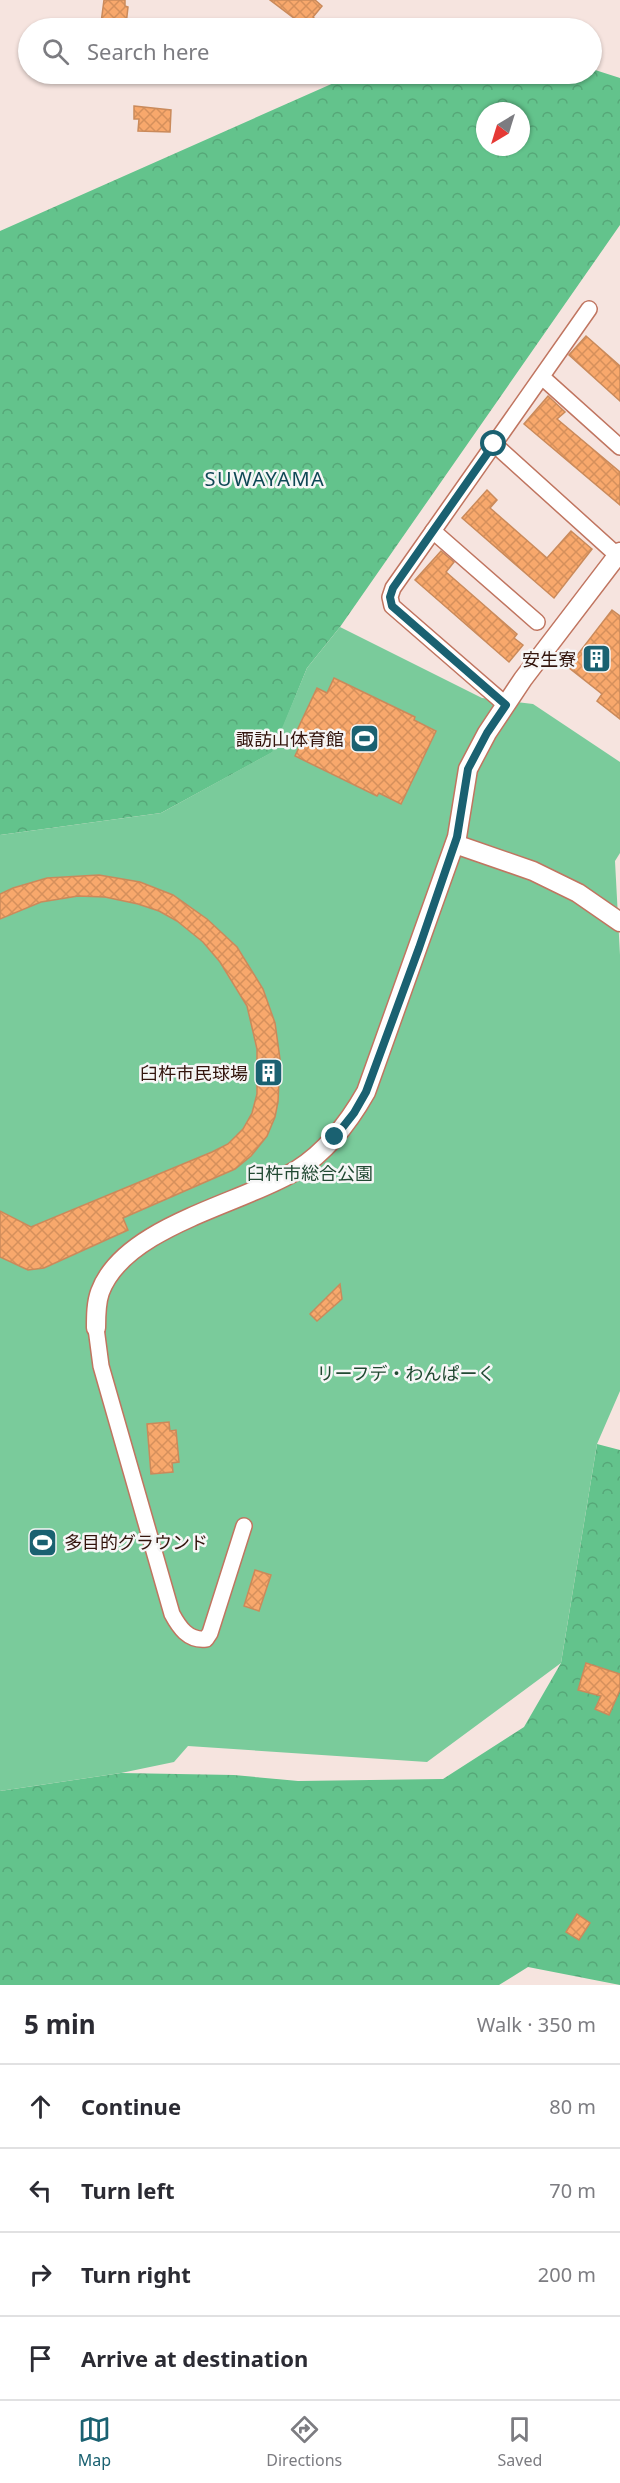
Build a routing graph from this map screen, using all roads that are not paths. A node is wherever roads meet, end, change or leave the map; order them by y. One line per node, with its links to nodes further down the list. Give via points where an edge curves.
1 (589, 309): 2 (street)
2 (542, 376): 3 (street); 4 (street)
3 (494, 444): 5 (street); 6 (street)
4 (620, 447)
5 (434, 531): 7 (street); 8 (street, via 393,588 392,606)
6 (619, 554): 8 (street)
7 (537, 622)
8 (506, 705): 9 (street, via 468,769)
9 (455, 844): 10 (street, via 533,871 578,892); 11 (street, via 372,1074 354,1113 335,1137 297,1170 154,1234 132,1250 100,1292)
10 (620, 921)
11 (96, 1328): 12 (street, via 101,1366 172,1614 192,1637 206,1639 210,1633)
12 (244, 1526)

